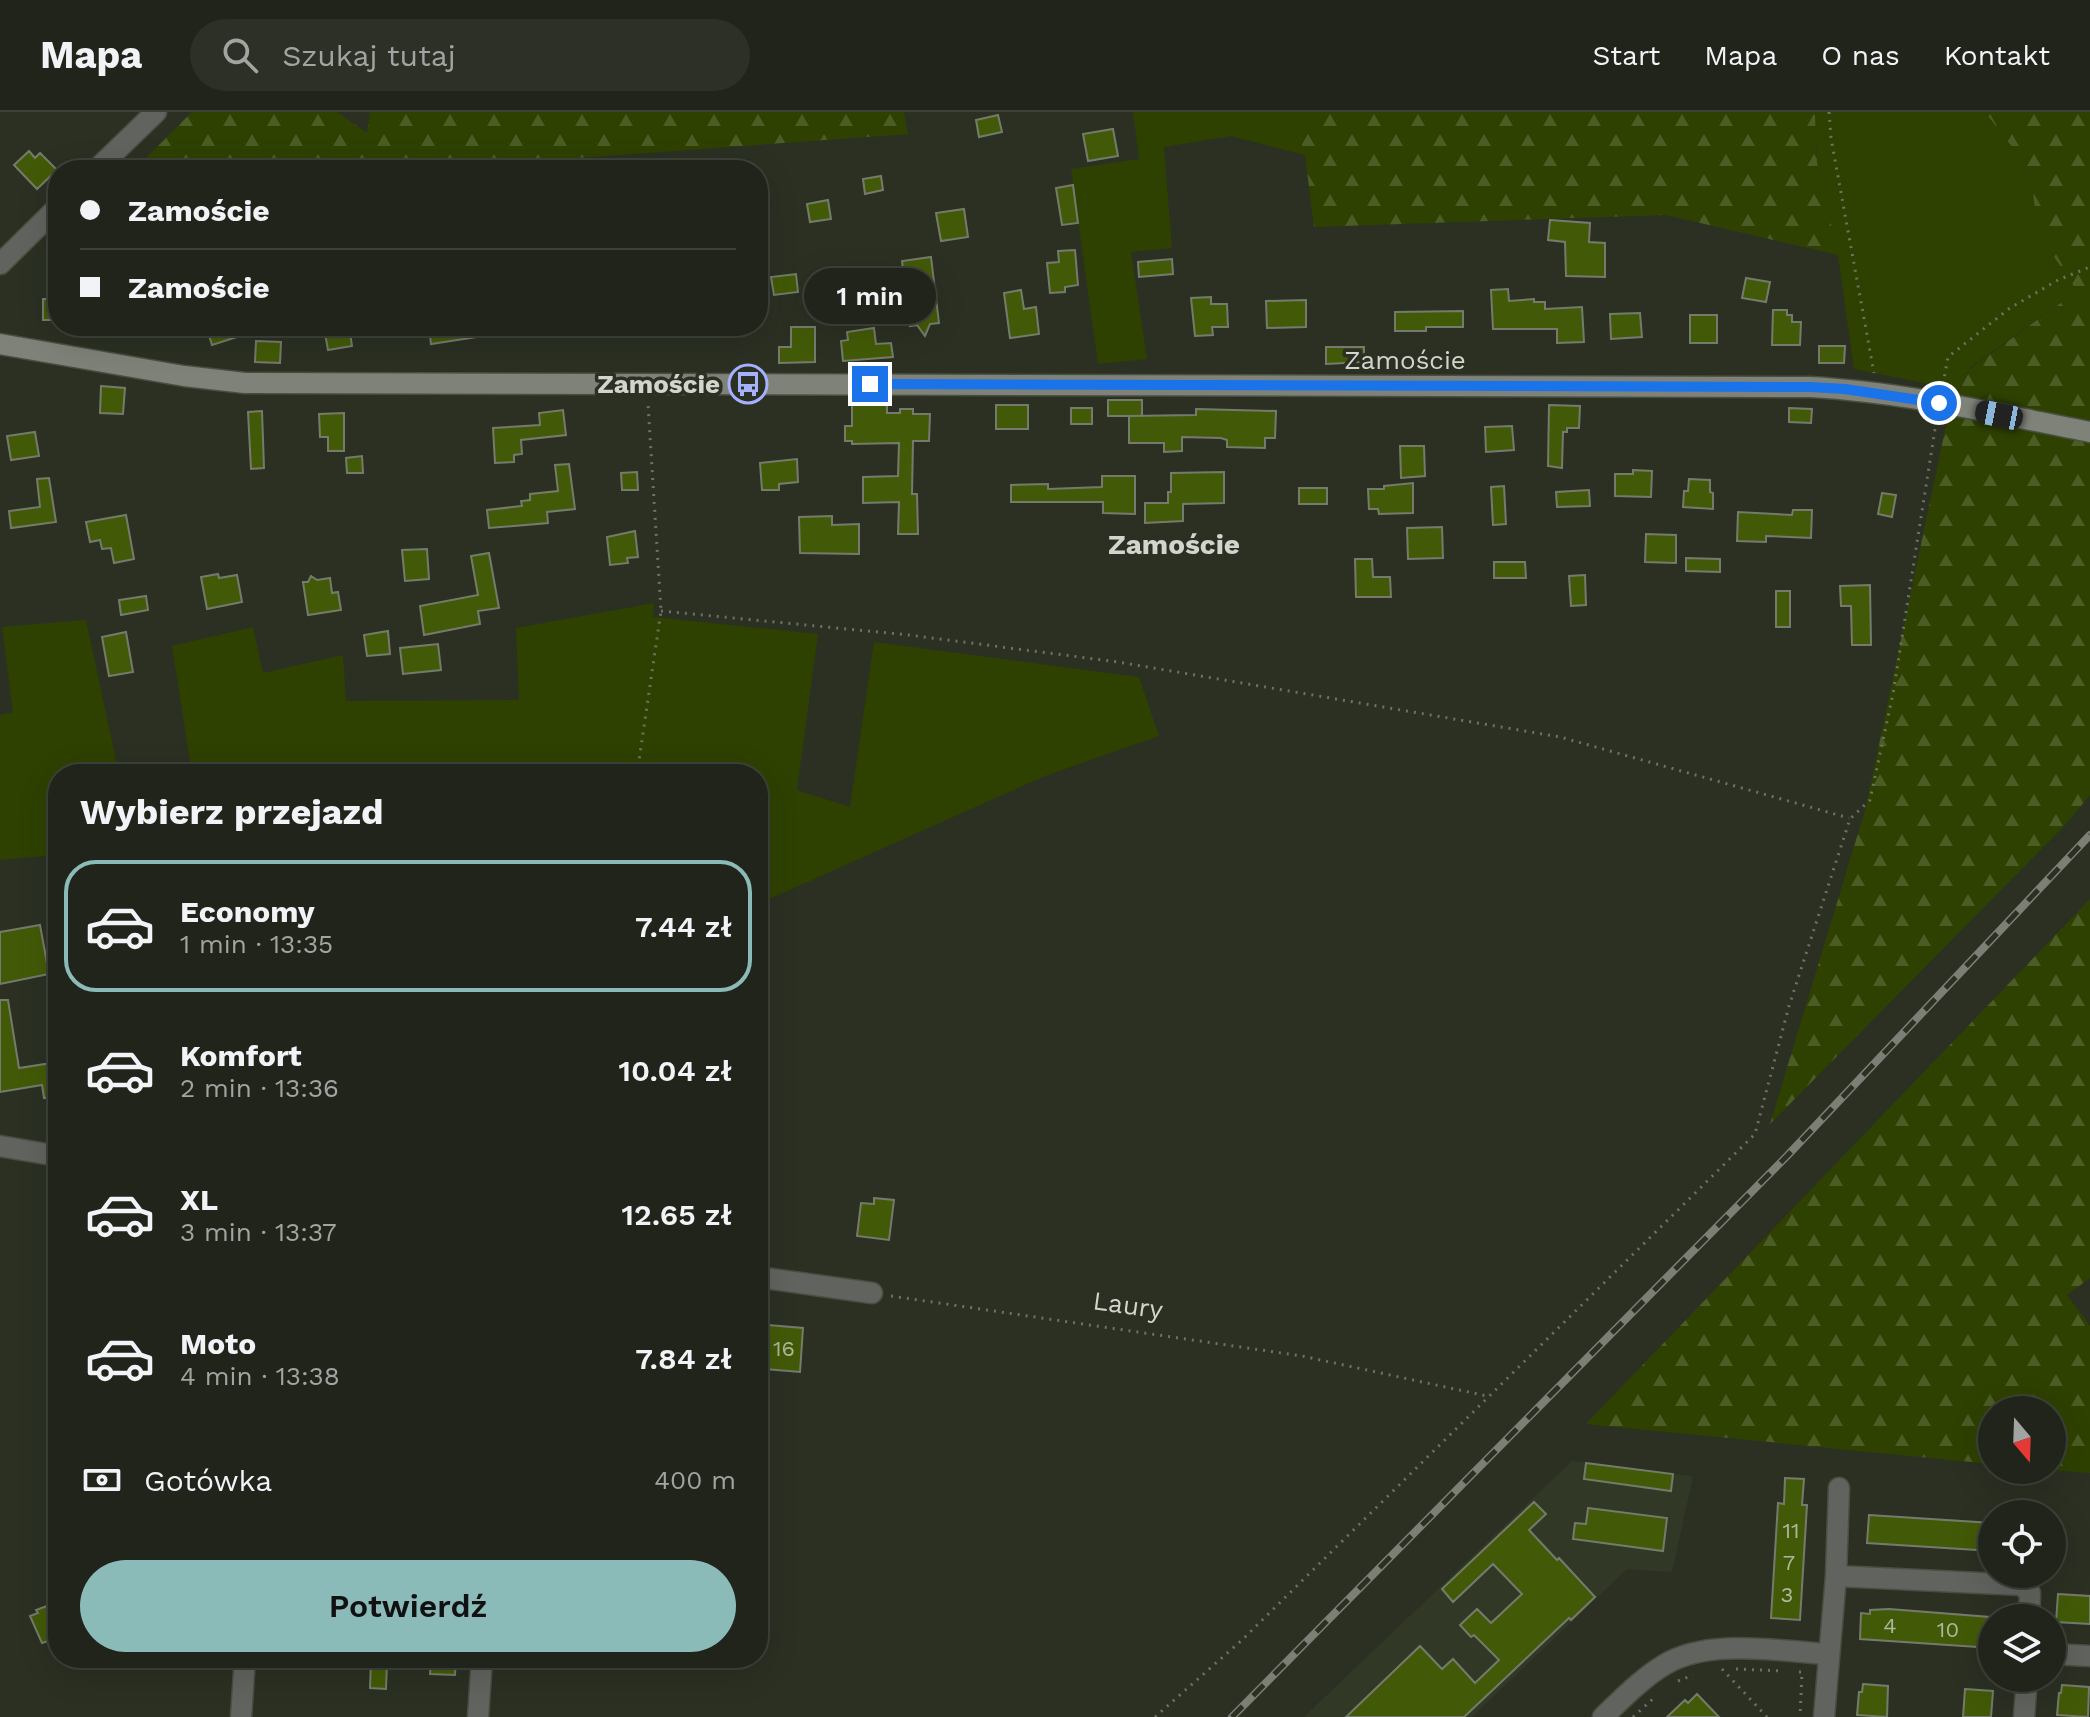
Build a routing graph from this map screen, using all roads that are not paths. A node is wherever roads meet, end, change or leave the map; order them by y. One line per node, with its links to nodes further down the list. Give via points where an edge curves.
1 (156, 112): 2 (street)
2 (106, 160)
3 (48, 217): 4 (street)
4 (0, 264)
5 (0, 344): 6 (street, Zamoście, via 245,383 1810,387 1939,403)
6 (2090, 432)
7 (0, 1146): 8 (street)
8 (48, 1154)
9 (768, 1278): 10 (street)
10 (872, 1293)
11 (1839, 1488): 12 (street)
12 (1836, 1576): 13 (street, via 2021,1585 2030,1593); 14 (street)
13 (2030, 1604)
14 (1828, 1654): 22 (street, via 1726,1649 1689,1655 1665,1664); 23 (street)
15 (2066, 1655): 16 (street)
16 (2090, 1656)
17 (244, 1668): 20 (street)
18 (481, 1668): 21 (street)
19 (2026, 1692): 24 (street)
20 (241, 1717)
21 (478, 1717)
22 (1603, 1717)
23 (1824, 1717)
24 (2024, 1717)

